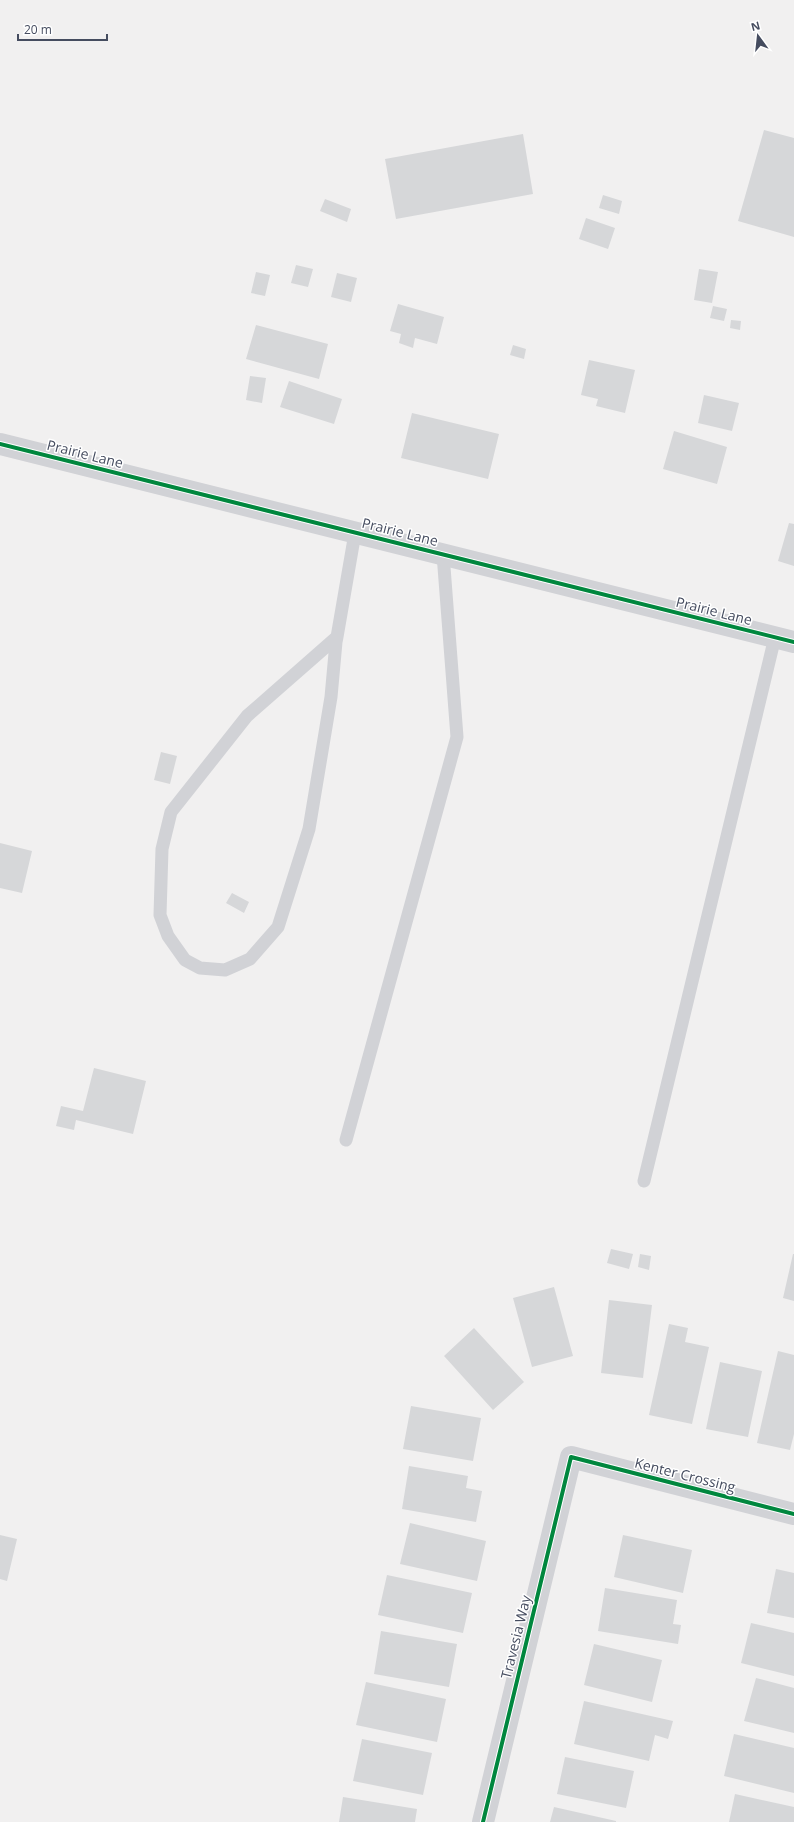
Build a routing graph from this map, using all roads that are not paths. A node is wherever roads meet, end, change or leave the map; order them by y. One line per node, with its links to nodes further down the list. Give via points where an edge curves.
1 (0, 444): 2 (street, Prairie Lane)
2 (355, 533): 3 (street, Prairie Lane); 4 (lane)
3 (443, 554): 5 (street, Prairie Lane); 6 (lane, via 457,737)
4 (337, 637): 4 (lane, via 331,697 310,829 278,927 250,959 224,970 200,968 185,960 168,936 160,915 162,849 171,812 247,716)
5 (784, 640): 7 (lane)
6 (346, 1140)
7 (644, 1181)
8 (571, 1458): 9 (street, Kenter Crossing); 10 (street, Travesia Way)
9 (794, 1514)
10 (483, 1822)

